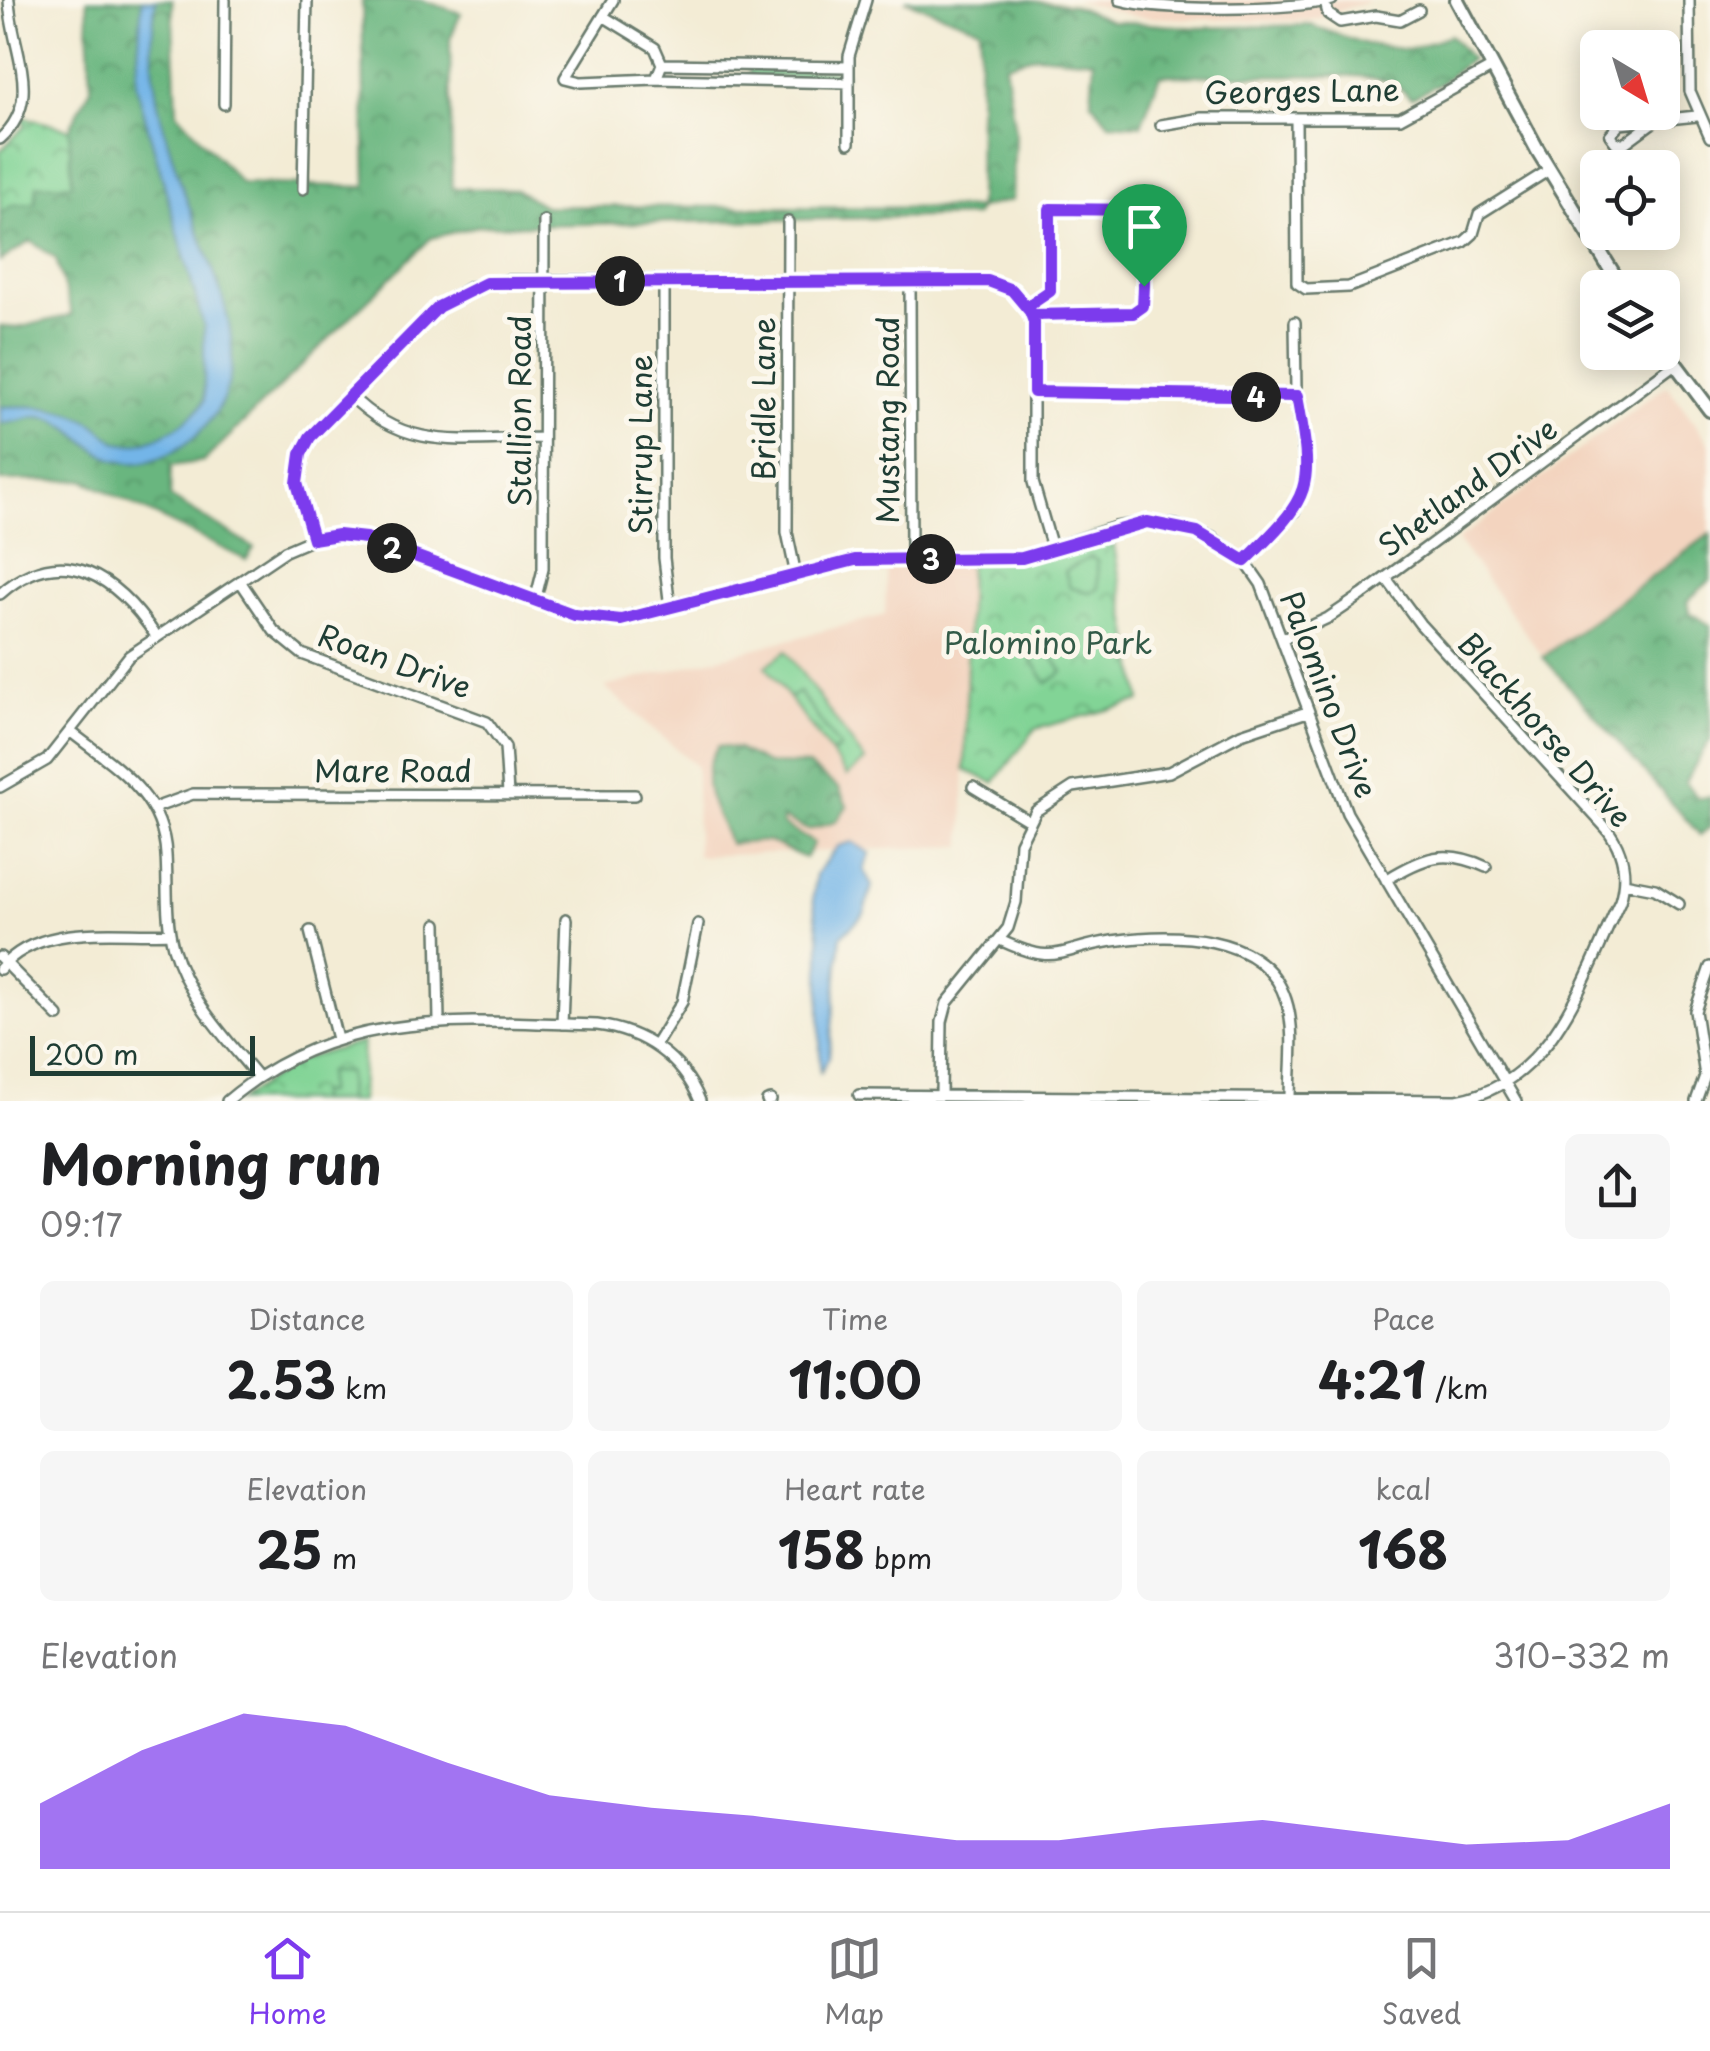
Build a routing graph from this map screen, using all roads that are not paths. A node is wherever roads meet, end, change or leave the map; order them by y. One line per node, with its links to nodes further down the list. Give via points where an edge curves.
1 (10, 0): 24 (street, via 25,94 17,120)
2 (224, 0): 18 (street)
3 (307, 0): 27 (street)
4 (613, 0): 12 (street)
5 (866, 0): 14 (street)
6 (1120, 0): 10 (street)
7 (1457, 0): 15 (highway)
8 (1688, 0): 19 (street, via 1689,83)
9 (1329, 1): 10 (street); 11 (street, via 1328,14 1340,22 1400,20)
10 (1184, 3)
11 (1419, 10)
12 (603, 16): 13 (street, via 655,48); 16 (street, via 565,78)
13 (662, 64): 14 (street); 16 (street)
14 (848, 67): 17 (street)
15 (1493, 67): 20 (street, Georges Lane, via 1406,117); 26 (highway)
16 (656, 79): 17 (street)
17 (849, 83): 25 (street)
18 (224, 104)
19 (1697, 116): 21 (street); 23 (street)
20 (1296, 118): 22 (street, Georges Lane); 26 (street, via 1298,282 1313,290 1349,287 1464,242 1479,214)
21 (1680, 119)
22 (1161, 125)
23 (1710, 137)
24 (0, 139)
25 (849, 143)
26 (1549, 170): 30 (highway)
27 (303, 189)
28 (544, 221): 31 (street, Stallion Road)
29 (788, 222): 33 (street, Bridle Lane)
30 (1611, 270)
31 (544, 281): 32 (street); 40 (street, via 486,283 450,298); 43 (street, Stallion Road)
32 (664, 281): 33 (street); 53 (street, Stirrup Lane)
33 (788, 281): 34 (street); 48 (street, Bridle Lane, via 788,532)
34 (910, 282): 35 (street, via 995,282); 46 (street, Mustang Road)
35 (1029, 308): 35 (street, via 1133,313 1143,306 1144,210 1050,209 1050,291); 39 (street)
36 (1294, 322): 41 (street)
37 (1667, 370): 49 (street, Shetland Drive)
38 (1680, 370): 42 (highway)
39 (1034, 392): 41 (street); 45 (street, via 1033,482)
40 (350, 395): 43 (street, via 405,435); 44 (street, via 310,437 298,464 298,493)
41 (1297, 396): 47 (street, via 1308,469 1303,494 1284,524)
42 (1710, 410)
43 (544, 438): 52 (street, Stallion Road, via 543,569)
44 (313, 539): 50 (street, Palomino Drive); 52 (street, Palomino Drive, via 366,538)
45 (1053, 551): 46 (street, Palomino Drive, via 1009,559); 47 (street, Palomino Drive, via 1116,528 1161,523 1211,537)
46 (911, 559): 48 (street, Palomino Drive, via 855,560)
47 (1245, 561): 55 (street, Palomino Drive)
48 (796, 574): 53 (street, Palomino Drive)
49 (1386, 578): 55 (street, Shetland Drive); 66 (street, Blackhorse Drive, via 1607,828 1622,858)
50 (240, 581): 54 (street, Palomino Drive); 60 (street, Roan Drive, via 274,631 302,654 487,722 504,748)
51 (0, 594): 54 (street, via 42,571 90,572 127,595)
52 (535, 601): 53 (street, Palomino Drive, via 603,621)
53 (670, 608)
54 (156, 636): 57 (street, Palomino Drive, via 117,668)
55 (1283, 639): 56 (street, Palomino Drive)
56 (1308, 712): 63 (street, via 1241,734 1169,772 1063,791); 65 (street, Palomino Drive, via 1332,782)
57 (70, 732): 58 (street, Palomino Drive, via 41,766); 62 (street, via 128,775)
58 (0, 787)
59 (973, 787): 63 (street)
60 (508, 794): 61 (street, Mare Road); 62 (street, Mare Road, via 193,794)
61 (635, 795)
62 (154, 808): 72 (street, via 165,846)
63 (1029, 821): 73 (street, via 1018,854 1013,915)
64 (1486, 867): 65 (street, via 1436,855)
65 (1386, 880): 83 (street, Palomino Drive)
66 (1624, 883): 67 (street, via 1655,889); 83 (street, via 1552,1040)
67 (1679, 904)
68 (566, 919): 78 (street)
69 (437, 924): 77 (street)
70 (698, 924): 80 (street, via 682,1002)
71 (310, 931): 79 (street)
72 (170, 933): 74 (street, via 61,936); 82 (street, via 192,993)
73 (1002, 941): 85 (street, via 947,1003); 87 (street, via 1044,956 1125,940 1206,941 1241,949 1271,973 1286,1000)
74 (2, 963): 76 (street)
75 (1710, 966): 81 (street, via 1695,1018)
76 (58, 1016)
77 (439, 1021): 78 (street); 79 (street)
78 (562, 1024): 80 (street, via 606,1026)
79 (337, 1040): 82 (street, via 305,1049)
80 (655, 1046): 89 (street, via 683,1071)
81 (1707, 1062): 91 (street)
82 (258, 1076): 88 (street)
83 (1504, 1080): 87 (street, via 1457,1100); 90 (street, Palomino Drive)
84 (859, 1095): 85 (street)
85 (941, 1096): 86 (street)
86 (1065, 1099): 87 (street)
87 (1290, 1099)
88 (228, 1101)
89 (700, 1101)
90 (1516, 1101)
91 (1696, 1101)

